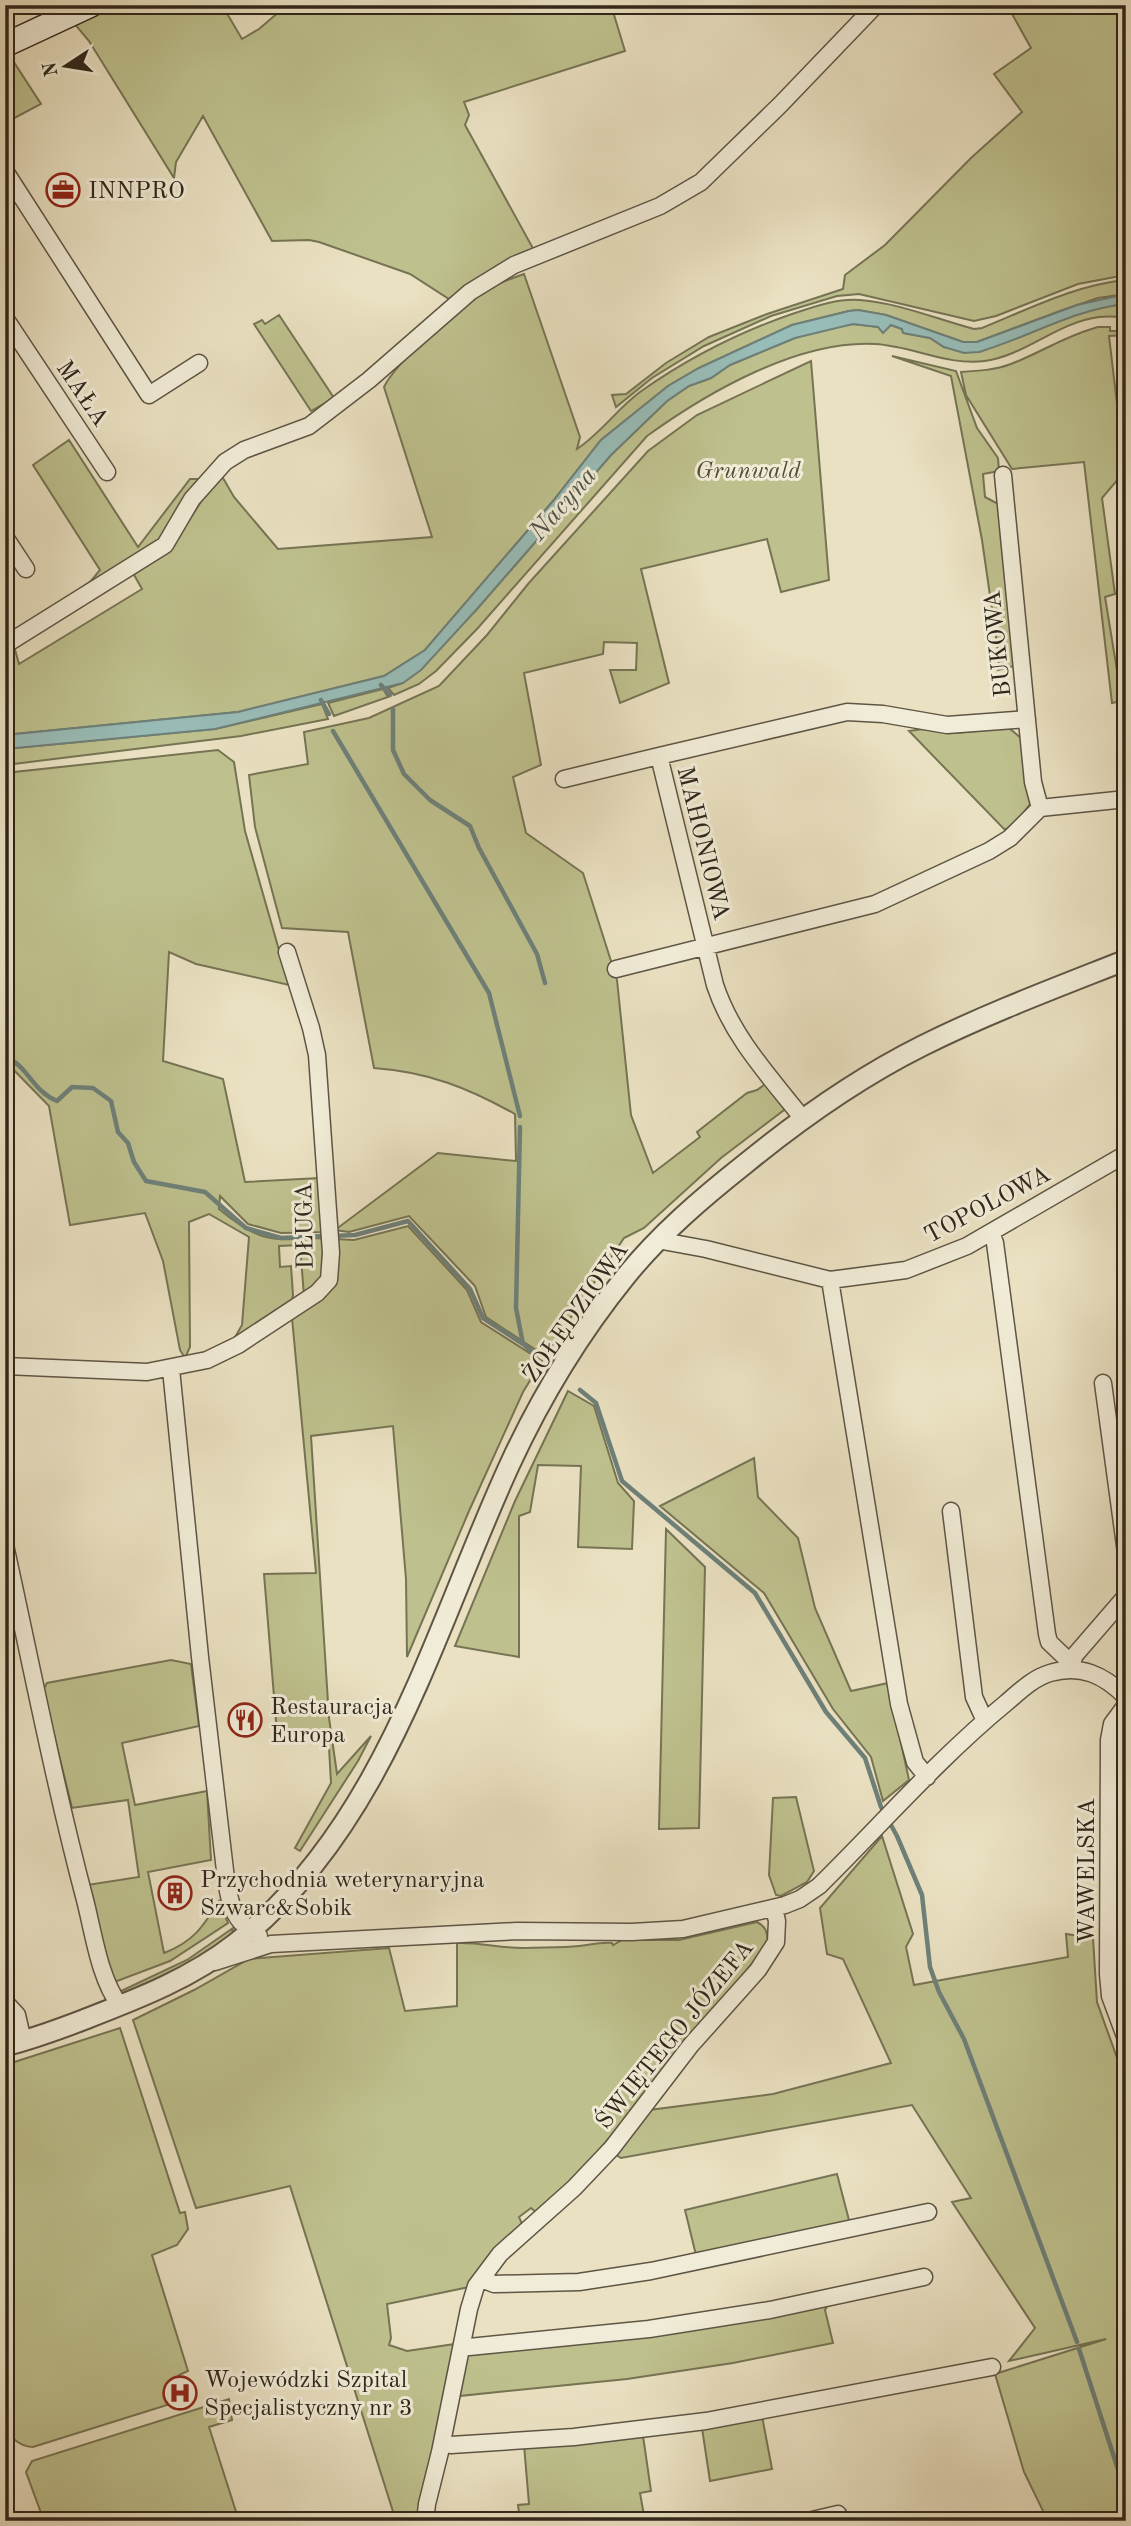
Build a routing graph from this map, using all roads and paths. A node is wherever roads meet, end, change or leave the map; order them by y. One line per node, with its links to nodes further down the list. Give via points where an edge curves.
1 (91, 5): 3 (main road)
2 (876, 5): 12 (street, via 689,191 514,265 470,292 309,426 244,450 225,462 192,499 165,545)
3 (5, 45)
4 (5, 171): 7 (street, via 149,395)
5 (5, 318): 6 (street, MAŁA)
6 (12, 343): 8 (street, MAŁA)
7 (199, 363)
8 (107, 472)
9 (1003, 475): 13 (street, BUKOWA)
10 (5, 537): 11 (street)
11 (26, 569)
12 (5, 645)
13 (1027, 719): 14 (street, MAHONIOWA, via 947,725 847,712); 17 (street, BUKOWA)
14 (659, 756): 15 (street); 18 (street, MAHONIOWA)
15 (564, 779)
16 (1126, 799): 17 (street)
17 (1040, 808): 18 (street, via 1001,844 884,901)
18 (706, 946): 21 (street); 22 (street, MAHONIOWA, via 726,1014)
19 (287, 951): 28 (street, DŁUGA, via 317,1055 329,1280 317,1293 238,1345 207,1360)
20 (1126, 960): 22 (street, ŻOŁĘDZIOWA, via 919,1048)
21 (616, 970)
22 (803, 1119): 25 (street, ŻOŁĘDZIOWA)
23 (1126, 1154): 24 (street, TOPOLOWA)
24 (991, 1232): 26 (street, TOPOLOWA, via 906,1270); 34 (street, via 1047,1634)
25 (657, 1240): 26 (street, TOPOLOWA); 40 (street, ŻOŁĘDZIOWA, via 592,1322 541,1401 372,1777 308,1872)
26 (830, 1280): 38 (street, via 899,1704 915,1762)
27 (5, 1366): 28 (street, DŁUGA, via 110,1372)
28 (171, 1369): 40 (street, via 226,1879 235,1913)
29 (1103, 1384): 32 (street)
30 (951, 1511): 37 (street, via 974,1697)
31 (5, 1545): 44 (street, via 79,1879 107,1985)
32 (1126, 1553)
33 (1126, 1597): 34 (street)
34 (1070, 1666): 35 (street, via 1098,1675); 37 (street, via 1040,1677)
35 (1126, 1697)
36 (1126, 1705): 45 (street, WAWELSKA, via 1112,1724 1109,1740 1108,1974 1110,1996)
37 (985, 1721): 38 (street)
38 (926, 1777): 39 (street, via 810,1893)
39 (774, 1908): 41 (street, via 673,1930 517,1931); 49 (street, ŚWIĘTEGO JÓZEFA, via 776,1942 758,1970 684,2053 612,2148 500,2254)
40 (253, 1929): 41 (street); 42 (street, ŻOŁĘDZIOWA)
41 (271, 1944): 42 (street)
42 (201, 1967): 44 (street, ŻOŁĘDZIOWA)
43 (5, 2002): 46 (street, via 17,2015)
44 (120, 2006): 46 (street, ŻOŁĘDZIOWA)
45 (1126, 2039)
46 (14, 2044)
47 (928, 2211): 49 (street, via 651,2271 579,2282 494,2284)
48 (923, 2277): 50 (street, via 770,2310 649,2329)
49 (481, 2279): 50 (street, ŚWIĘTEGO JÓZEFA)
50 (462, 2345): 52 (street, ŚWIĘTEGO JÓZEFA)
51 (992, 2367): 52 (street, via 657,2428)
52 (442, 2443): 54 (street, ŚWIĘTEGO JÓZEFA)
53 (838, 2514): 55 (street)
54 (425, 2521)
55 (808, 2521)

